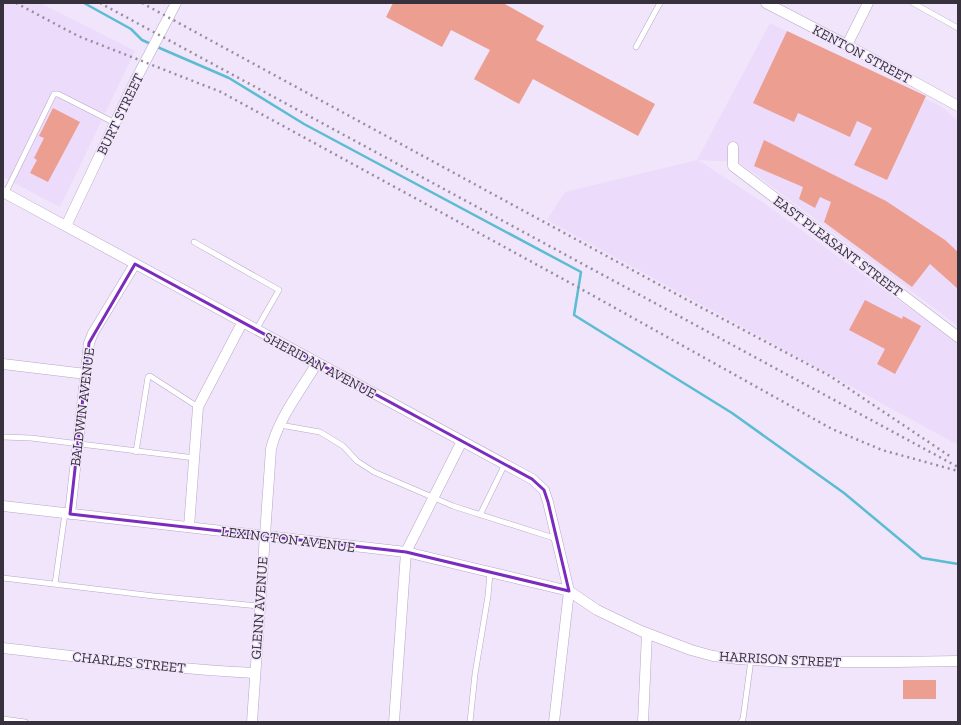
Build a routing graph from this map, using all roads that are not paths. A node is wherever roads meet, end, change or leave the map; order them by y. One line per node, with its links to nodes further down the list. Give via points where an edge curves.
1 (176, 3): 10 (street, BURT STREET)
2 (660, 3): 8 (lane)
3 (766, 3): 7 (street, KENTON STREET)
4 (868, 3): 7 (street)
5 (913, 3): 6 (lane)
6 (958, 28)
7 (847, 45): 9 (street, KENTON STREET)
8 (636, 48)
9 (958, 106)
10 (115, 122): 12 (lane, via 54,94); 13 (street, BURT STREET)
11 (733, 147): 18 (street, EAST PLEASANT STREET, via 733,166)
12 (4, 193): 13 (street, SHERIDAN AVENUE)
13 (66, 226): 15 (street, SHERIDAN AVENUE)
14 (194, 242): 17 (lane, via 279,290)
15 (134, 264): 16 (street, SHERIDAN AVENUE); 21 (street, BALDWIN AVENUE, via 92,333)
16 (242, 322): 17 (street, SHERIDAN AVENUE); 22 (street)
17 (256, 330): 19 (street, SHERIDAN AVENUE)
18 (958, 337)
19 (317, 363): 23 (street, GLENN AVENUE); 25 (street, SHERIDAN AVENUE)
20 (3, 364): 21 (street)
21 (86, 374): 26 (street, BALDWIN AVENUE)
22 (198, 407): 27 (lane, via 150,376); 28 (street)
23 (280, 425): 30 (lane, via 320,432 343,446 357,462 374,472); 35 (street, GLENN AVENUE, via 271,450)
24 (3, 437): 26 (lane)
25 (462, 441): 29 (street, SHERIDAN AVENUE); 30 (street)
26 (78, 445): 27 (lane); 32 (street, BALDWIN AVENUE)
27 (136, 452): 28 (lane)
28 (195, 458): 34 (street)
29 (505, 464): 33 (lane); 36 (street, SHERIDAN AVENUE, via 532,479 544,490)
30 (434, 498): 33 (lane); 37 (street)
31 (3, 506): 32 (street, LEXINGTON AVENUE)
32 (67, 513): 34 (street, LEXINGTON AVENUE); 40 (lane)
33 (480, 515): 36 (lane)
34 (189, 527): 35 (street, LEXINGTON AVENUE)
35 (264, 536): 37 (street, LEXINGTON AVENUE); 42 (street, GLENN AVENUE)
36 (558, 539): 41 (street, SHERIDAN AVENUE)
37 (406, 552): 38 (street, LEXINGTON AVENUE); 51 (street)
38 (490, 573): 41 (street, LEXINGTON AVENUE); 52 (lane)
39 (3, 578): 40 (lane)
40 (55, 584): 42 (lane)
41 (569, 591): 43 (street, HARRISON STREET, via 597,610); 53 (street, SHERIDAN AVENUE)
42 (259, 606): 47 (street, GLENN AVENUE)
43 (647, 633): 45 (street, HARRISON STREET, via 713,656); 54 (street)
44 (3, 648): 47 (street, CHARLES STREET, via 147,665)
45 (751, 660): 46 (street, HARRISON STREET); 55 (lane)
46 (958, 661)
47 (255, 673): 50 (street, GLENN AVENUE)
48 (3, 719): 49 (lane)
49 (25, 722)
50 (252, 722)
51 (394, 722)
52 (470, 722)
53 (554, 722)
54 (643, 722)
55 (741, 722)

